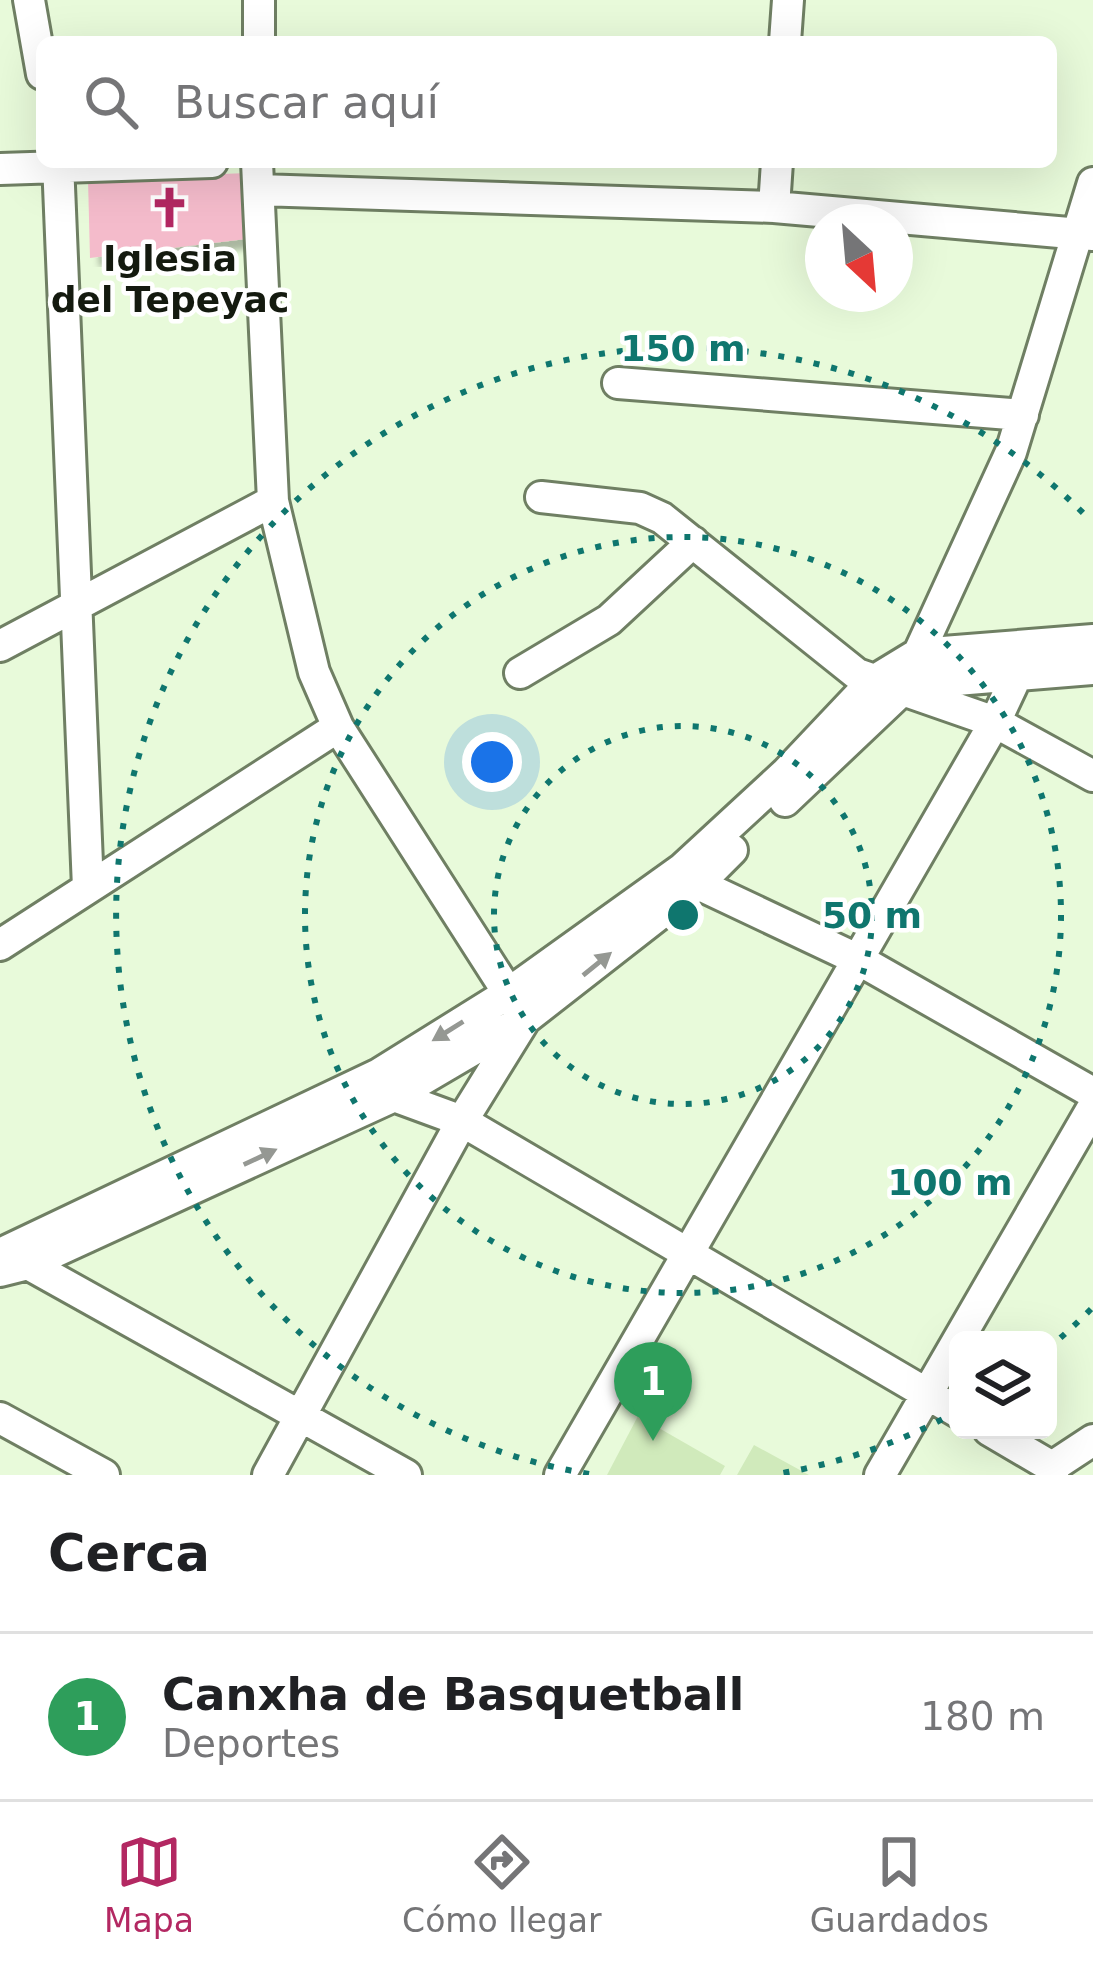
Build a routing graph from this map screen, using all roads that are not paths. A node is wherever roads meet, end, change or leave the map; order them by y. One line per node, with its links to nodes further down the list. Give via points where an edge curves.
1 (29, 0): 6 (street)
2 (260, 0): 4 (street)
3 (788, 0): 5 (street)
4 (259, 36)
5 (785, 36)
6 (36, 40)
7 (36, 167): 10 (street)
8 (58, 168): 20 (street)
9 (777, 168): 13 (street)
10 (0, 169)
11 (258, 176): 13 (street); 18 (street)
12 (1093, 183): 14 (street)
13 (774, 206): 14 (street)
14 (1086, 234): 16 (street)
15 (618, 383): 16 (street)
16 (1023, 415): 23 (street)
17 (541, 497): 19 (street, via 640,508)
18 (273, 501): 20 (street); 29 (street, via 314,672)
19 (693, 542): 26 (street, via 609,620); 27 (street)
20 (73, 607): 22 (street); 32 (street)
21 (1093, 640): 24 (street)
22 (0, 646)
23 (918, 654): 24 (street); 27 (street)
24 (1016, 661): 25 (street); 27 (street); 28 (street)
25 (1093, 670)
26 (520, 673)
27 (887, 686): 28 (street); 31 (street)
28 (995, 722): 30 (street); 34 (street)
29 (338, 727): 32 (street); 35 (street)
30 (1093, 776)
31 (690, 876): 34 (street); 35 (street)
32 (88, 888): 33 (street)
33 (0, 945)
34 (861, 961): 37 (street); 40 (street)
35 (517, 1006): 36 (street); 39 (street)
36 (386, 1085): 39 (street); 41 (street)
37 (1093, 1093)
38 (1093, 1108): 42 (street)
39 (462, 1121): 40 (street); 44 (street)
40 (691, 1255): 42 (street); 52 (street)
41 (5, 1264): 44 (street)
42 (926, 1393): 43 (street); 53 (street)
43 (949, 1407)
44 (301, 1417): 50 (street); 51 (street)
45 (0, 1418): 49 (street)
46 (1003, 1439): 48 (street)
47 (1093, 1440): 48 (street)
48 (1053, 1471)
49 (104, 1475)
50 (268, 1475)
51 (406, 1475)
52 (560, 1475)
53 (880, 1475)

